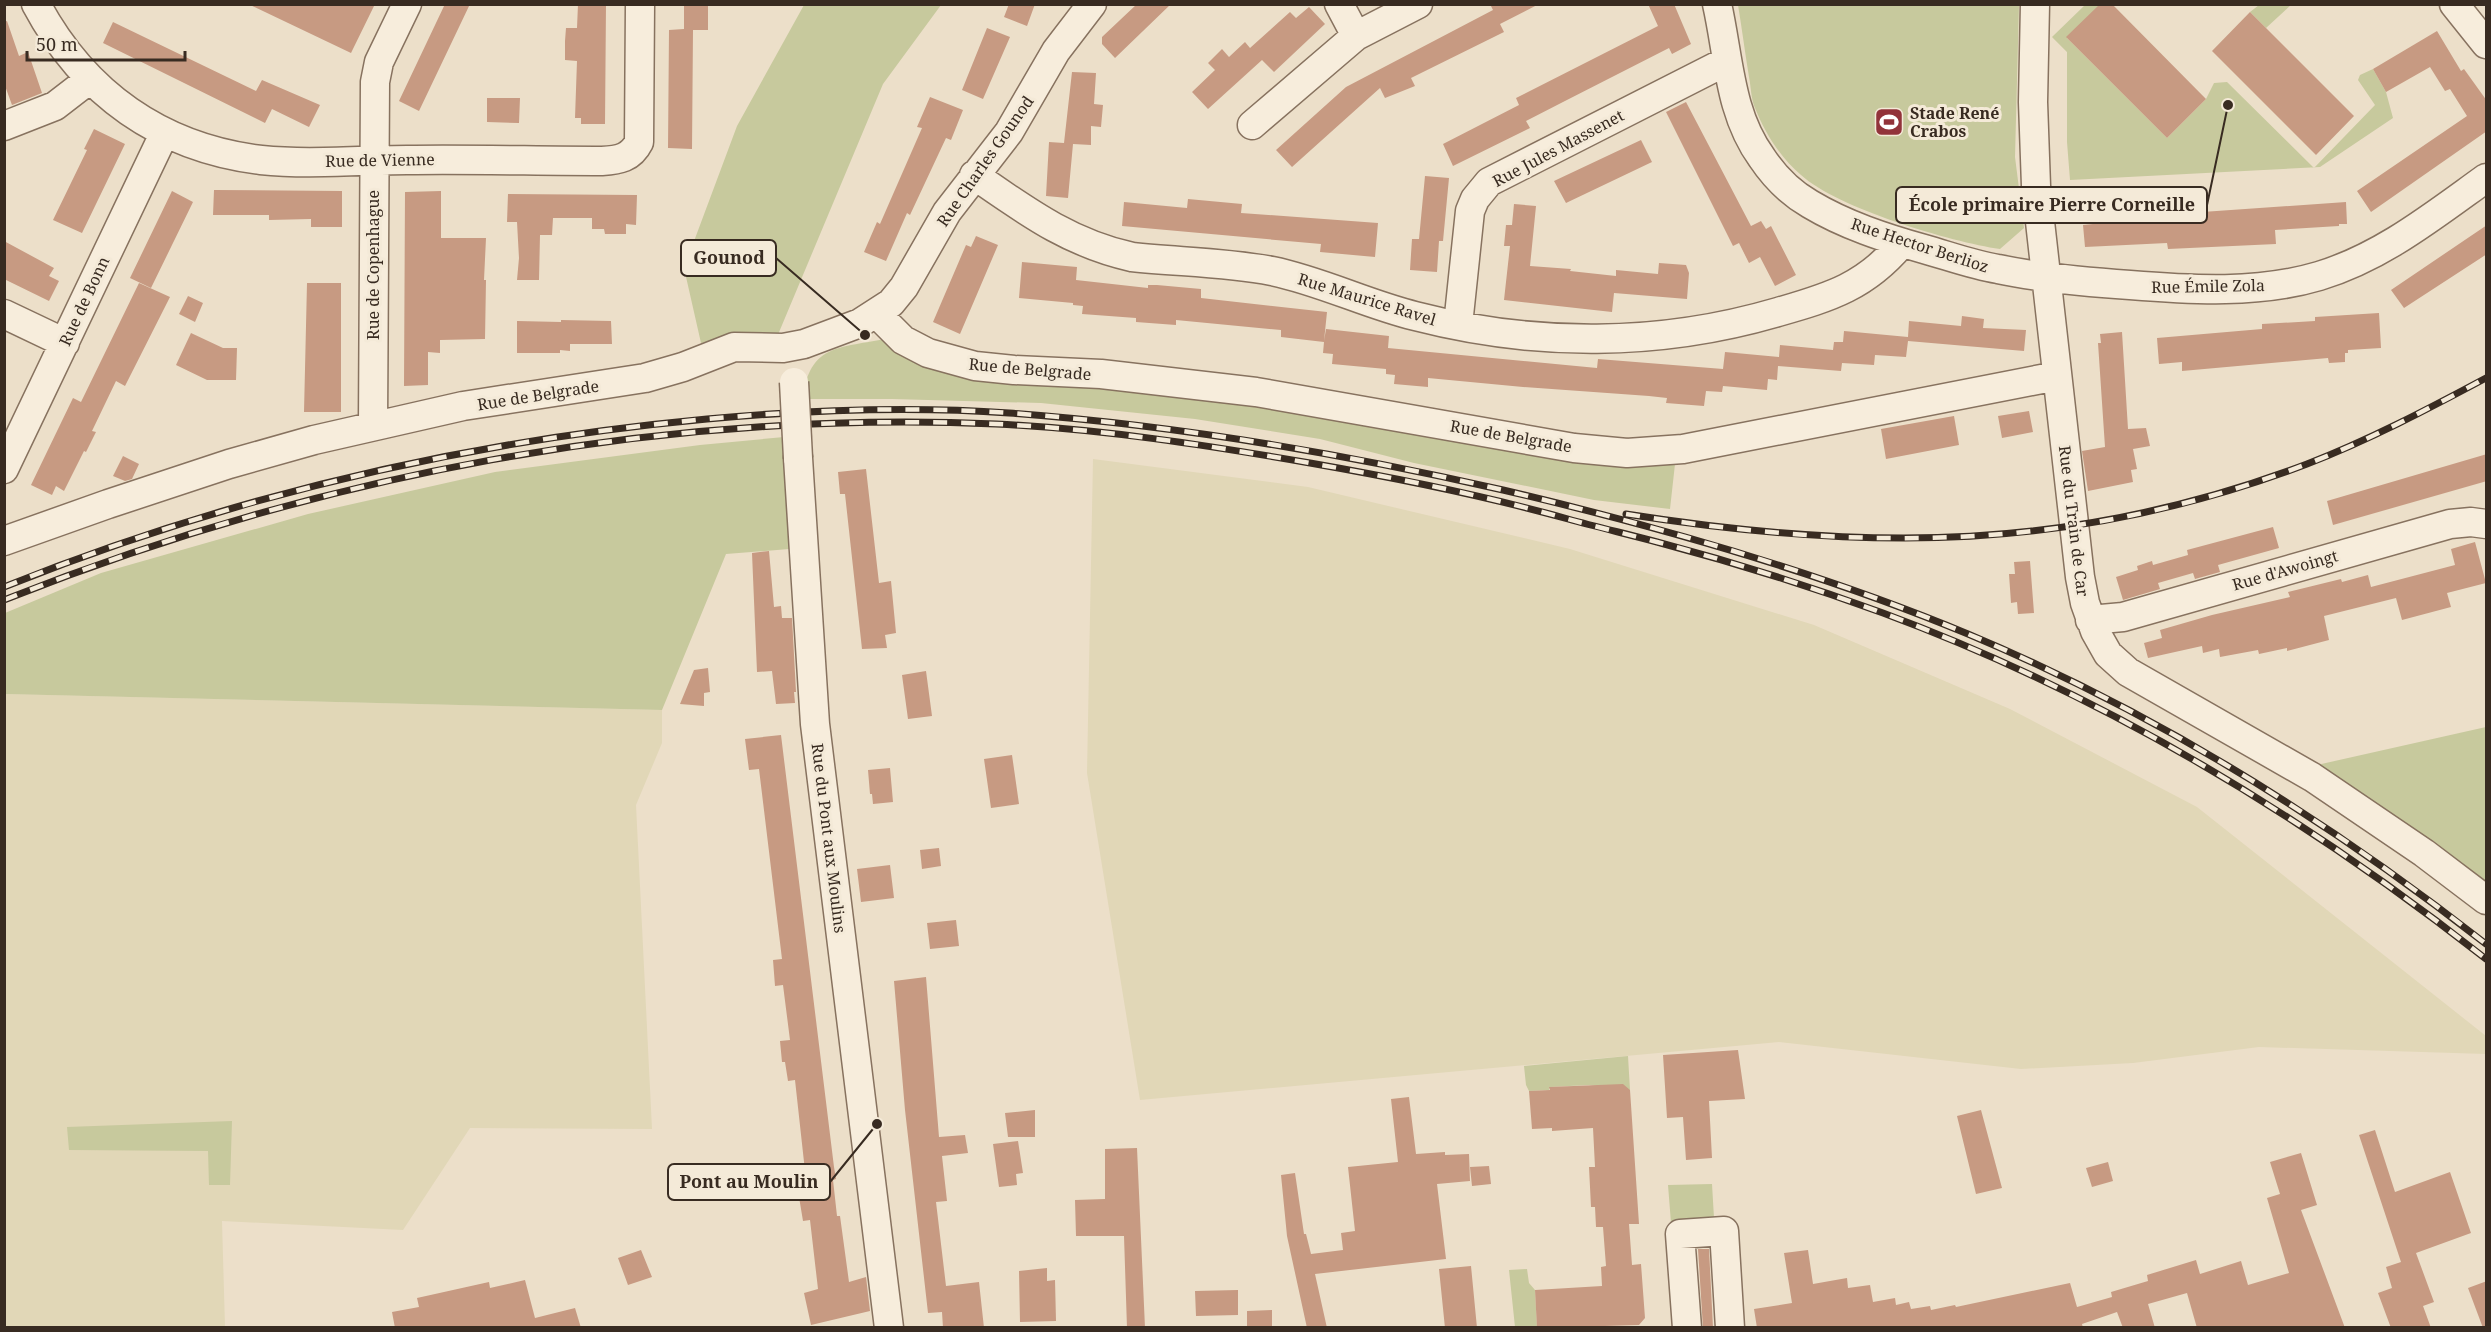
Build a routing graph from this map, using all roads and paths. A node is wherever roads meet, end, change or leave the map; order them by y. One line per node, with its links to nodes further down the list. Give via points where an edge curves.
1 (36, 4): 13 (street, Rue de Vienne, via 64,50)
2 (407, 4): 17 (street, Rue de Copenhague, via 376,71)
3 (640, 4): 17 (street, Rue de Vienne, via 639,142 625,158)
4 (1092, 4): 18 (street, Rue Charles Gounod, via 1056,51 1009,132)
5 (1340, 4): 10 (street)
6 (1418, 4): 10 (street)
7 (1717, 4): 12 (street, Rue Hector Berlioz)
8 (2035, 4): 21 (street, Rue du Train de Car, via 2034,156)
9 (2454, 4): 11 (street)
10 (1356, 36): 14 (street)
11 (2487, 44)
12 (1727, 62): 20 (street, Rue Hector Berlioz, via 1740,118 1754,147 1773,172 1809,203); 24 (street, Rue Jules Massenet, via 1489,182 1470,211)
13 (90, 79): 15 (street, via 55,106); 16 (street, Rue de Vienne, via 137,118)
14 (1252, 125)
15 (4, 126)
16 (164, 134): 17 (street, Rue de Vienne, via 223,154 262,160); 25 (street, Rue de Bonn)
17 (373, 160): 28 (street, Rue de Copenhague)
18 (974, 175): 23 (street, Rue Charles Gounod, via 947,212 904,287); 24 (street, Rue Maurice Ravel, via 1058,232 1098,248 1132,257 1279,273)
19 (2487, 178): 21 (street, Rue Émile Zola, via 2376,253 2296,281 2256,287 2189,289)
20 (1902, 243): 21 (street, Rue Hector Berlioz, via 1996,269); 24 (street, Rue Maurice Ravel, via 1875,271 1847,288 1786,310 1712,329 1602,339 1517,335)
21 (2046, 276): 27 (street, Rue du Train de Car)
22 (4, 314): 25 (street)
23 (876, 314): 26 (street, Rue de Belgrade, via 830,336); 27 (street, Rue de Belgrade, via 903,340 928,353 975,366 1112,375 1256,392 1574,448 1627,453 1683,449)
24 (1458, 326)
25 (65, 343): 29 (street, Rue de Bonn)
26 (792, 347): 28 (street, Rue de Belgrade, via 734,348 658,375 485,402); 34 (street, Rue du Pont aux Moulins, bridge, via 814,724)
27 (2057, 376): 32 (street, Rue du Train de Car, via 2073,527 2082,593)
28 (373, 425): 31 (street, Rue de Belgrade, via 229,464)
29 (4, 469)
30 (2484, 522): 32 (street, Rue d'Awoingt, via 2450,524 2123,616)
31 (4, 541)
32 (2090, 620): 33 (street, Rue du Train de Car, via 2108,654 2128,672 2312,777)
33 (2487, 900)
34 (889, 1328)
35 (1687, 1328): 36 (street, via 1680,1234 1724,1231)
36 (1730, 1328)

